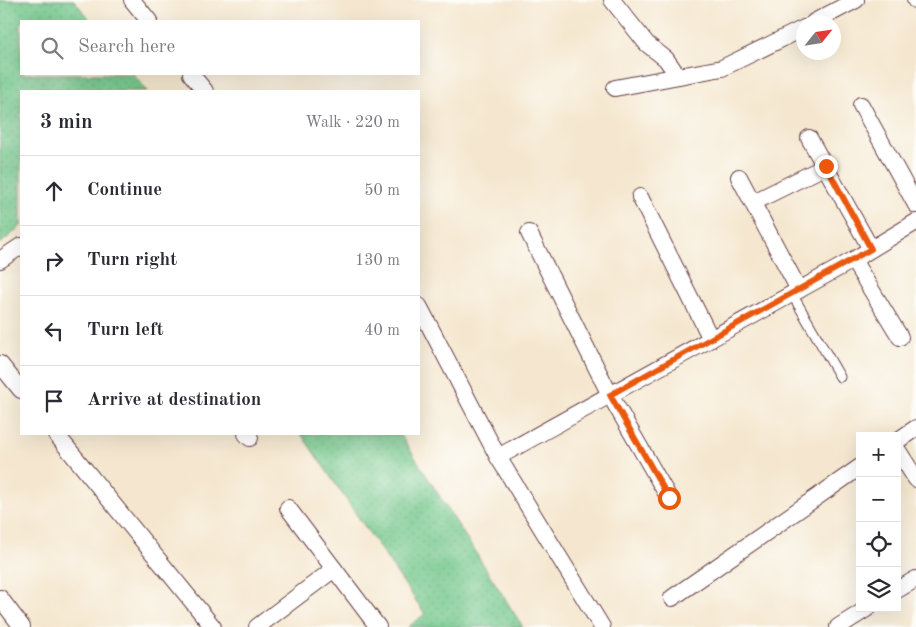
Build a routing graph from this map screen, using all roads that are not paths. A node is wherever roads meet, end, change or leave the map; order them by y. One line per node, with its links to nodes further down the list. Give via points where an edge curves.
1 (132, 0): 5 (street)
2 (612, 0): 8 (street)
3 (856, 0): 4 (street)
4 (827, 15)
5 (148, 20)
6 (796, 32): 8 (street, via 722,68)
7 (192, 75): 10 (street)
8 (678, 76): 9 (street)
9 (615, 88)
10 (204, 90)
11 (861, 105): 17 (street)
12 (809, 138): 13 (street)
13 (826, 166): 16 (street); 21 (street)
14 (739, 177): 16 (street)
15 (640, 197): 27 (street)
16 (754, 202): 24 (street)
17 (916, 205)
18 (916, 222): 21 (street)
19 (529, 233): 31 (street)
20 (20, 247): 22 (street)
21 (871, 249): 23 (street)
22 (0, 260)
23 (853, 260): 24 (street); 26 (street)
24 (796, 292): 27 (street); 29 (lane)
25 (420, 308): 36 (street)
26 (900, 337)
27 (710, 339): 31 (street)
28 (0, 364): 30 (street)
29 (840, 377)
30 (20, 389)
31 (610, 395): 36 (street); 39 (street)
32 (916, 428): 34 (street)
33 (57, 435): 48 (street)
34 (901, 438)
35 (901, 455): 38 (street)
36 (498, 457): 51 (street)
37 (856, 470): 45 (street)
38 (916, 479)
39 (669, 498)
40 (288, 508): 41 (street)
41 (334, 569): 49 (street); 50 (street)
42 (916, 579): 43 (street)
43 (901, 588)
44 (0, 598): 47 (street)
45 (672, 598)
46 (862, 612): 52 (street)
47 (22, 627)
48 (213, 627)
49 (257, 627)
50 (378, 627)
51 (602, 627)
52 (838, 627)

